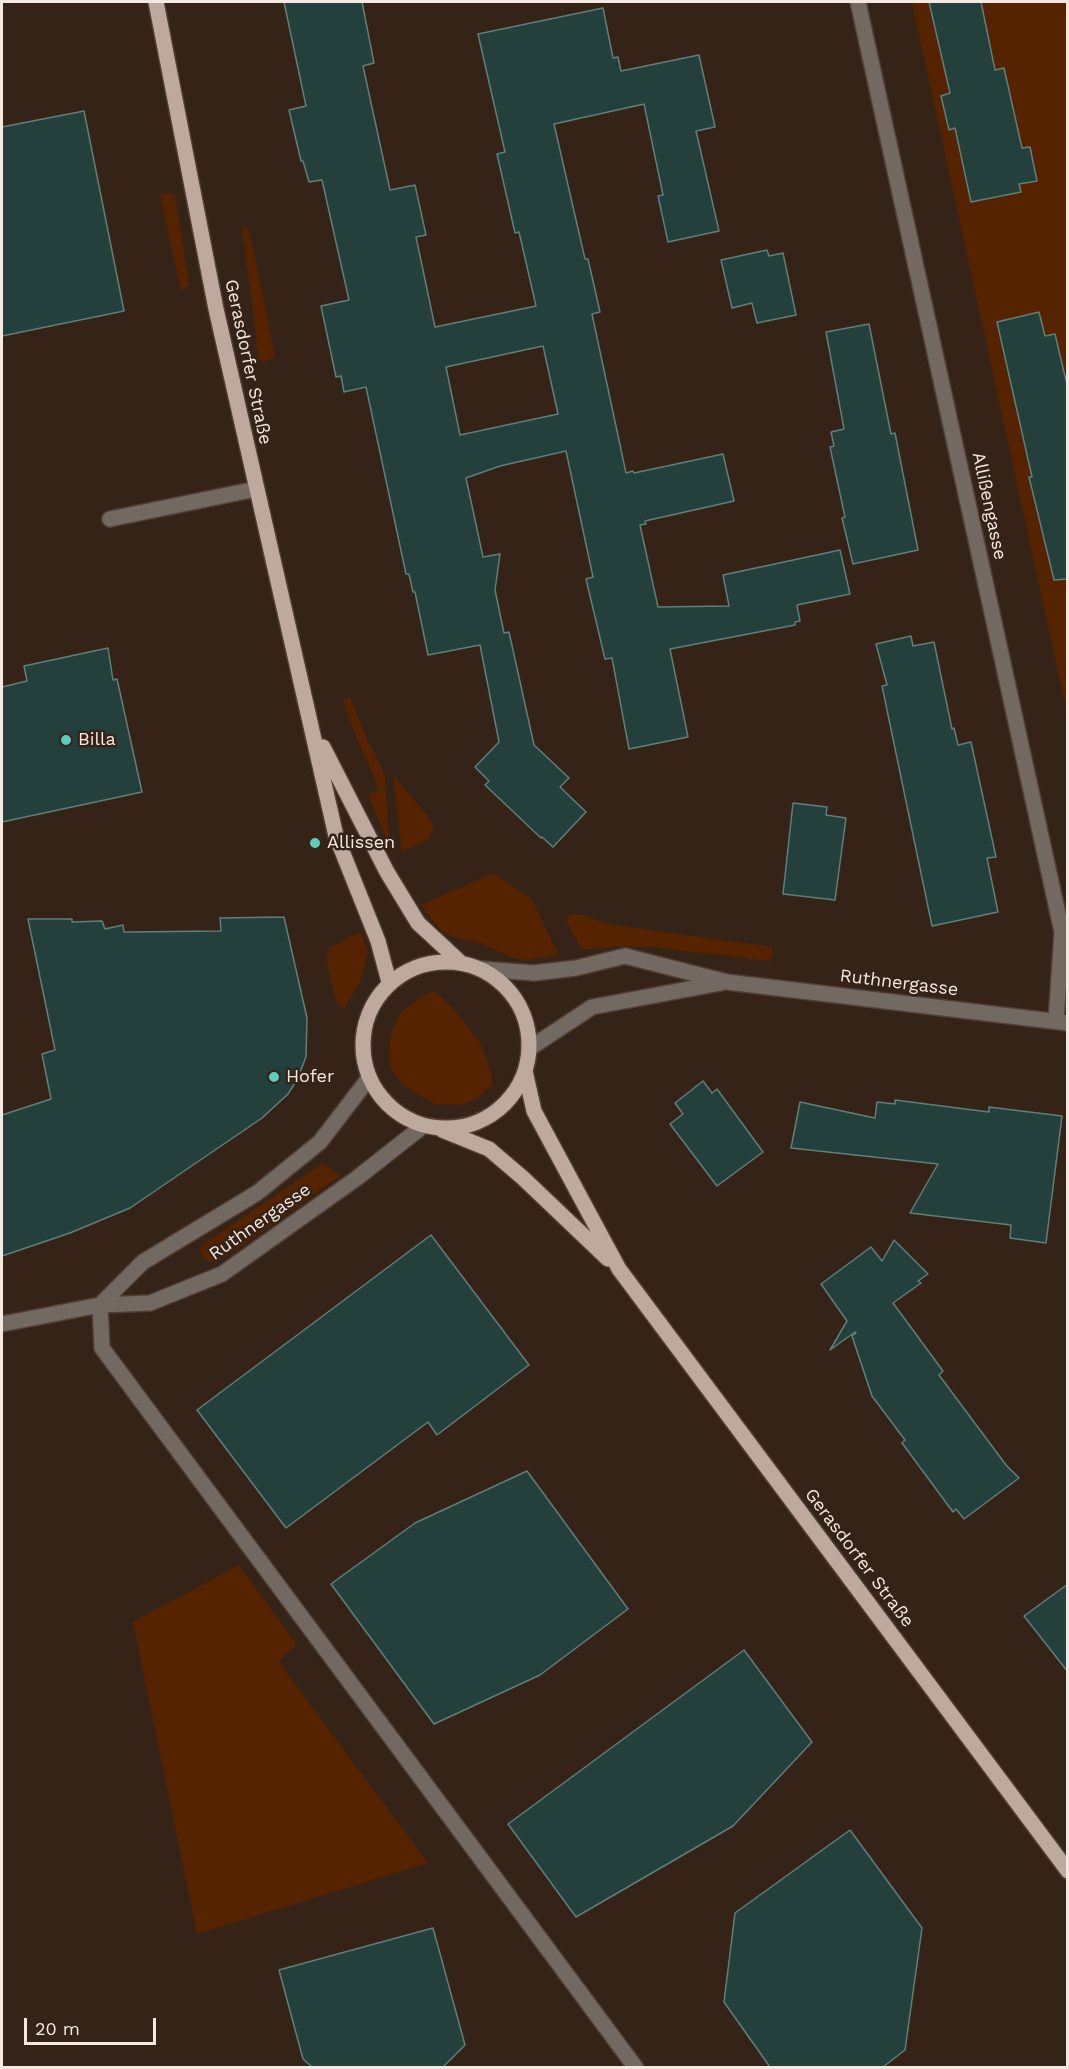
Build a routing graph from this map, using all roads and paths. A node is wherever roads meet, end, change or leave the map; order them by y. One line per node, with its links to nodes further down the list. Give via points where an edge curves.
1 (156, 2): 3 (main road, Gerasdorfer Straße)
2 (858, 2): 10 (street, Allißengasse, via 1062,932)
3 (256, 489): 4 (street); 5 (main road, Gerasdorfer Straße)
4 (110, 519)
5 (313, 728): 6 (main road, Gerasdorfer Straße, via 387,872 418,923); 8 (main road, Gerasdorfer Straße, via 336,836 378,941)
6 (460, 962): 7 (main road, Gerasdorfer Straße); 8 (main road, Gerasdorfer Straße, via 425,963)
7 (481, 969): 9 (street, Ruthnergasse, via 534,973 625,956); 11 (main road, Gerasdorfer Straße, via 500,980 520,1005)
8 (389, 982): 13 (main road, Gerasdorfer Straße, via 374,1002 363,1037)
9 (727, 982): 10 (street, Ruthnergasse); 11 (street, Ruthnergasse, via 592,1006)
10 (1062, 1022)
11 (530, 1048): 12 (main road, Gerasdorfer Straße)
12 (525, 1071): 14 (main road, Gerasdorfer Straße, via 507,1102 492,1115 456,1128); 15 (main road, Gerasdorfer Straße, via 534,1111)
13 (369, 1078): 14 (main road, Gerasdorfer Straße, via 400,1117); 16 (street, Ruthnergasse, via 320,1142 257,1193 143,1262)
14 (430, 1127): 15 (main road, Gerasdorfer Straße, via 489,1149); 16 (street, Ruthnergasse, via 222,1274 150,1303)
15 (619, 1269): 18 (main road, Gerasdorfer Straße)
16 (100, 1305): 17 (street, Ruthnergasse); 19 (street, via 102,1348)
17 (2, 1324)
18 (1068, 1871)
19 (636, 2067)

